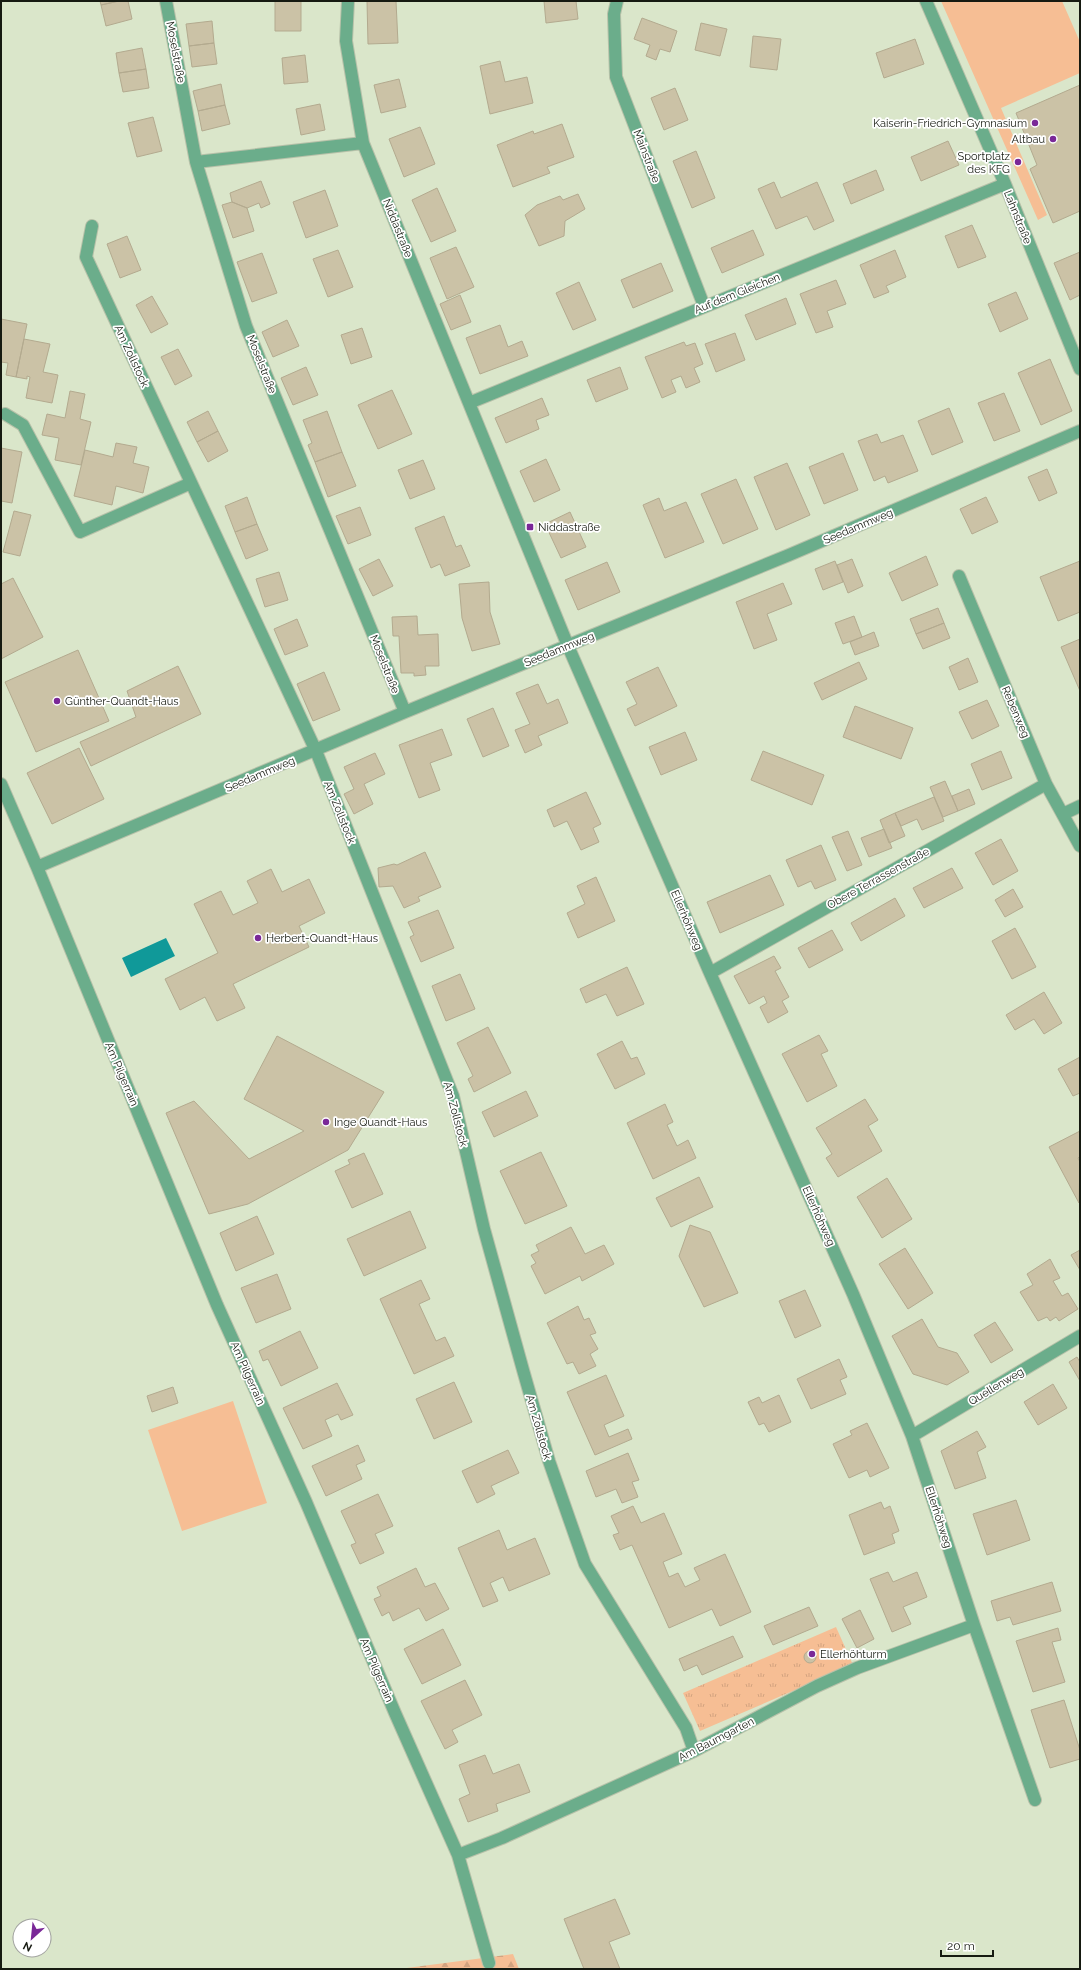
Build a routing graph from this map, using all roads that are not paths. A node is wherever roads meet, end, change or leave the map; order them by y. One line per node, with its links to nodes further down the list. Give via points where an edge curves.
1 (166, 1): 6 (street, Moselstraße)
2 (348, 1): 5 (street, Niddastraße, via 346,41)
3 (617, 1): 9 (street, Mainstraße, via 614,14 616,77)
4 (926, 1): 7 (street, Lahnstraße)
5 (363, 143): 6 (street); 11 (street, Niddastraße)
6 (196, 162): 17 (street, Moselstraße, via 246,326)
7 (1005, 184): 9 (street, Auf dem Gleichen); 10 (street, Lahnstraße)
8 (92, 226): 14 (street, Am Zollstock, via 86,257)
9 (704, 306): 11 (street, Auf dem Gleichen)
10 (1080, 369)
11 (469, 403): 16 (street, Niddastraße)
12 (5, 414): 14 (street, via 23,425 80,532)
13 (1080, 431): 16 (street, Seedammweg, via 789,556)
14 (191, 483): 18 (street, Am Zollstock)
15 (959, 576): 20 (street, Rebenweg)
16 (568, 646): 17 (street, Seedammweg); 25 (street, Ellerhöhweg)
17 (405, 712): 18 (street, Seedammweg)
18 (316, 751): 24 (street, Seedammweg); 29 (street, Am Zollstock, via 453,1096 484,1229 548,1461 585,1564 686,1728)
19 (1, 784): 24 (street, Am Pilgerrain)
20 (1046, 784): 22 (street, Rebenweg); 25 (street, Obere Terrassenstraße)
21 (1080, 806): 22 (street)
22 (1063, 814): 23 (street, Rebenweg)
23 (1080, 846)
24 (37, 867): 31 (street, Am Pilgerrain, via 217,1305 306,1502)
25 (710, 972): 27 (street, Ellerhöhweg, via 853,1294)
26 (1080, 1336): 27 (street, Quellenweg)
27 (912, 1436): 28 (street, Ellerhöhweg)
28 (974, 1625): 29 (street, Am Baumgarten, via 850,1671); 30 (street, Ellerhöhweg)
29 (694, 1751): 31 (street, Am Baumgarten)
30 (1035, 1800)
31 (458, 1856): 32 (street, Am Pilgerrain)
32 (489, 1962)

